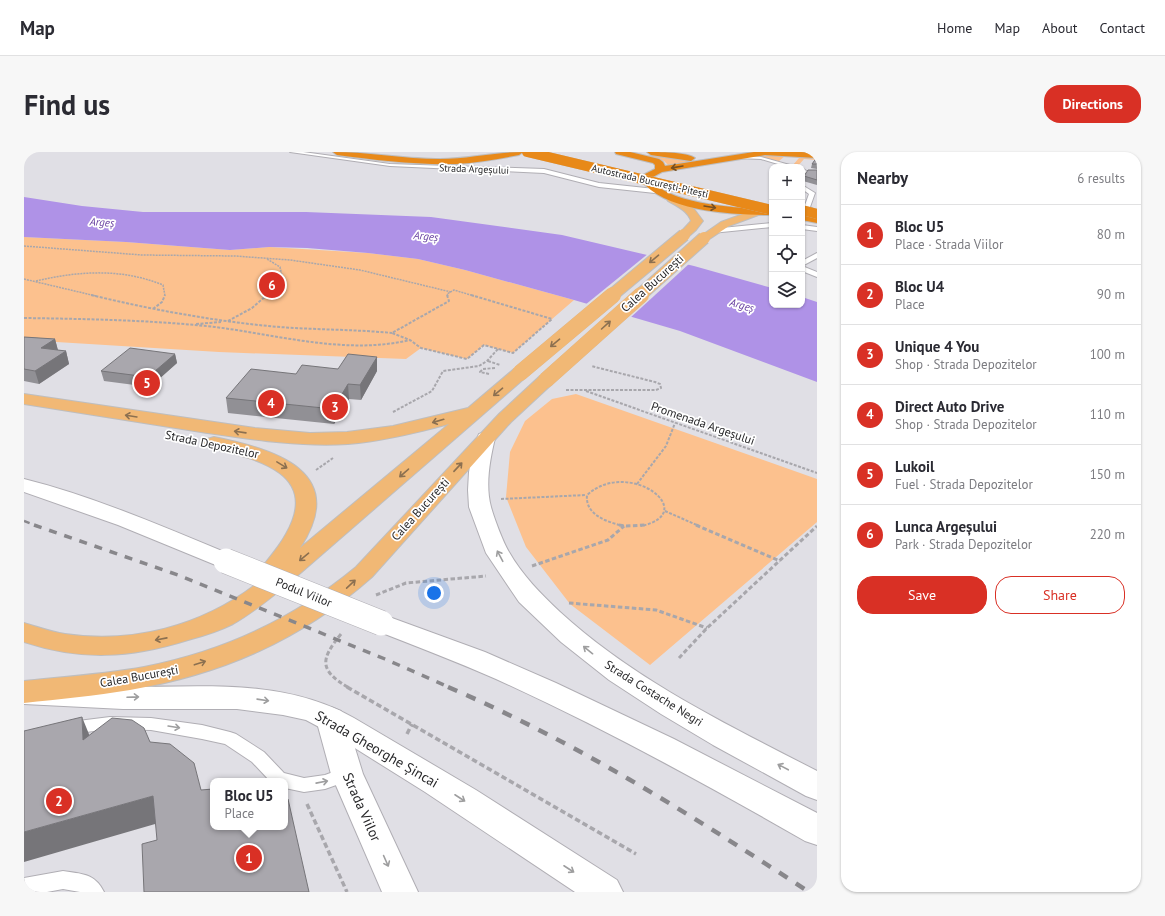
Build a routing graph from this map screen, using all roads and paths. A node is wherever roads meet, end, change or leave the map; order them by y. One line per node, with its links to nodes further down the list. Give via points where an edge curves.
1 (292, 152): 17 (lane, Strada Argeșului, via 390,165 544,171 598,184)
2 (337, 152): 5 (highway, via 439,162)
3 (355, 152): 4 (highway, via 439,159 469,158)
4 (505, 152)
5 (519, 152)
6 (528, 152): 21 (highway, Autostrada București-Pitești, bridge)
7 (549, 152): 20 (highway, Autostrada București-Pitești)
8 (619, 152): 15 (highway, via 656,161 660,165)
9 (651, 152): 13 (highway, via 683,158)
10 (768, 152): 11 (highway); 12 (highway)
11 (817, 155)
12 (739, 157): 13 (highway); 14 (lane, via 761,158)
13 (722, 159): 15 (highway, one-way to 15)
14 (783, 164)
15 (660, 170): 17 (highway, via 646,177 647,184)
16 (805, 189): 18 (lane)
17 (655, 191): 19 (highway)
18 (815, 197): 24 (lane, via 807,206)
19 (672, 199): 23 (highway, one-way to 23); 51 (main road, Calea București, one-way to 51, bridge, via 696,216 695,225)
20 (769, 202)
21 (769, 210)
22 (769, 211): 23 (highway)
23 (757, 212): 28 (main road, Calea București, via 725,224)
24 (811, 213)
25 (769, 225): 28 (lane)
26 (805, 227): 27 (lane)
27 (817, 229)
28 (708, 234): 55 (main road, Calea București, one-way to 28, bridge, via 504,418)
29 (24, 246): 31 (path, via 111,254)
30 (817, 255): 32 (lane)
31 (265, 258): 37 (path, via 344,267); 40 (path, via 280,267 282,276 272,292 253,308)
32 (805, 264)
33 (805, 268): 34 (lane)
34 (817, 275)
35 (24, 279): 36 (path)
36 (35, 282): 38 (path); 38 (path, via 59,276 96,273 150,278 163,285 166,293 163,301)
37 (451, 292): 42 (path, via 447,294 449,301); 44 (path, via 454,290 552,319)
38 (153, 309): 40 (path)
39 (24, 318): 41 (path)
40 (227, 321): 41 (path); 42 (path)
41 (189, 324): 43 (path, via 335,345 368,347 393,345)
42 (392, 333): 43 (path)
43 (410, 340): 45 (path, via 421,348 467,359 484,345)
44 (519, 348): 45 (path, via 513,353); 46 (path)
45 (498, 349): 47 (path)
46 (526, 350)
47 (487, 361): 48 (path); 53 (path, via 479,366 444,371 432,391)
48 (498, 363)
49 (587, 365): 54 (path, Promenada Argeșului, via 660,384 661,388 656,390 583,390)
50 (24, 399): 51 (main road, Strada Depozitelor, one-way to 50, via 386,434 336,439 255,435)
51 (475, 410): 66 (main road, Calea București, one-way to 66)
52 (24, 411): 66 (main road, Strada Depozitelor, one-way to 66, via 247,449 291,470 306,494 306,511 302,524 295,538)
53 (388, 416)
54 (675, 423): 58 (path, Promenada Argeșului); 59 (path, via 666,446)
55 (486, 438): 71 (main road, Calea București, one-way to 55, via 108,683 181,669 248,645 283,629 343,592); 78 (main road, Strada Costache Negri, one-way to 55, via 631,682 543,613 509,574 490,539 480,507 479,483)
56 (338, 454): 57 (path)
57 (313, 472)
58 (817, 473)
59 (637, 484): 61 (path, via 599,484); 63 (path, via 658,495 665,505)
60 (24, 485): 79 (main road, Podul Viilor, bridge, via 120,517 504,672 717,776)
61 (586, 495): 62 (path); 63 (path, via 590,511 611,523 624,526 656,522)
62 (496, 499)
63 (665, 511): 65 (path)
64 (817, 526): 65 (path)
65 (780, 561): 68 (path)
66 (248, 603): 69 (main road, Calea București, one-way to 69, via 201,627 169,638 130,645 102,647 67,644 44,640)
67 (568, 603): 68 (path, via 656,610)
68 (707, 628): 70 (path)
69 (24, 632)
70 (679, 658)
71 (24, 693): 72 (main road, Strada Gheorghe Șincai, one-way to 72, via 122,698 237,696 308,709)
72 (331, 719): 74 (main road, Strada Viilor); 84 (main road, Strada Gheorghe Șincai, one-way to 84, via 443,787)
73 (54, 730): 75 (lane, one-way to 75, via 110,723 151,724 202,732 230,739 258,757)
74 (347, 774): 77 (lane, one-way to 74, via 304,785 324,782); 83 (main road, Strada Viilor, one-way to 83)
75 (279, 778)
76 (288, 781): 77 (lane, one-way to 77)
77 (296, 783): 82 (path)
78 (817, 786)
79 (817, 830)
80 (24, 887): 81 (lane, via 63,880 87,884)
81 (94, 892)
82 (347, 892)
83 (400, 892)
84 (605, 892)

